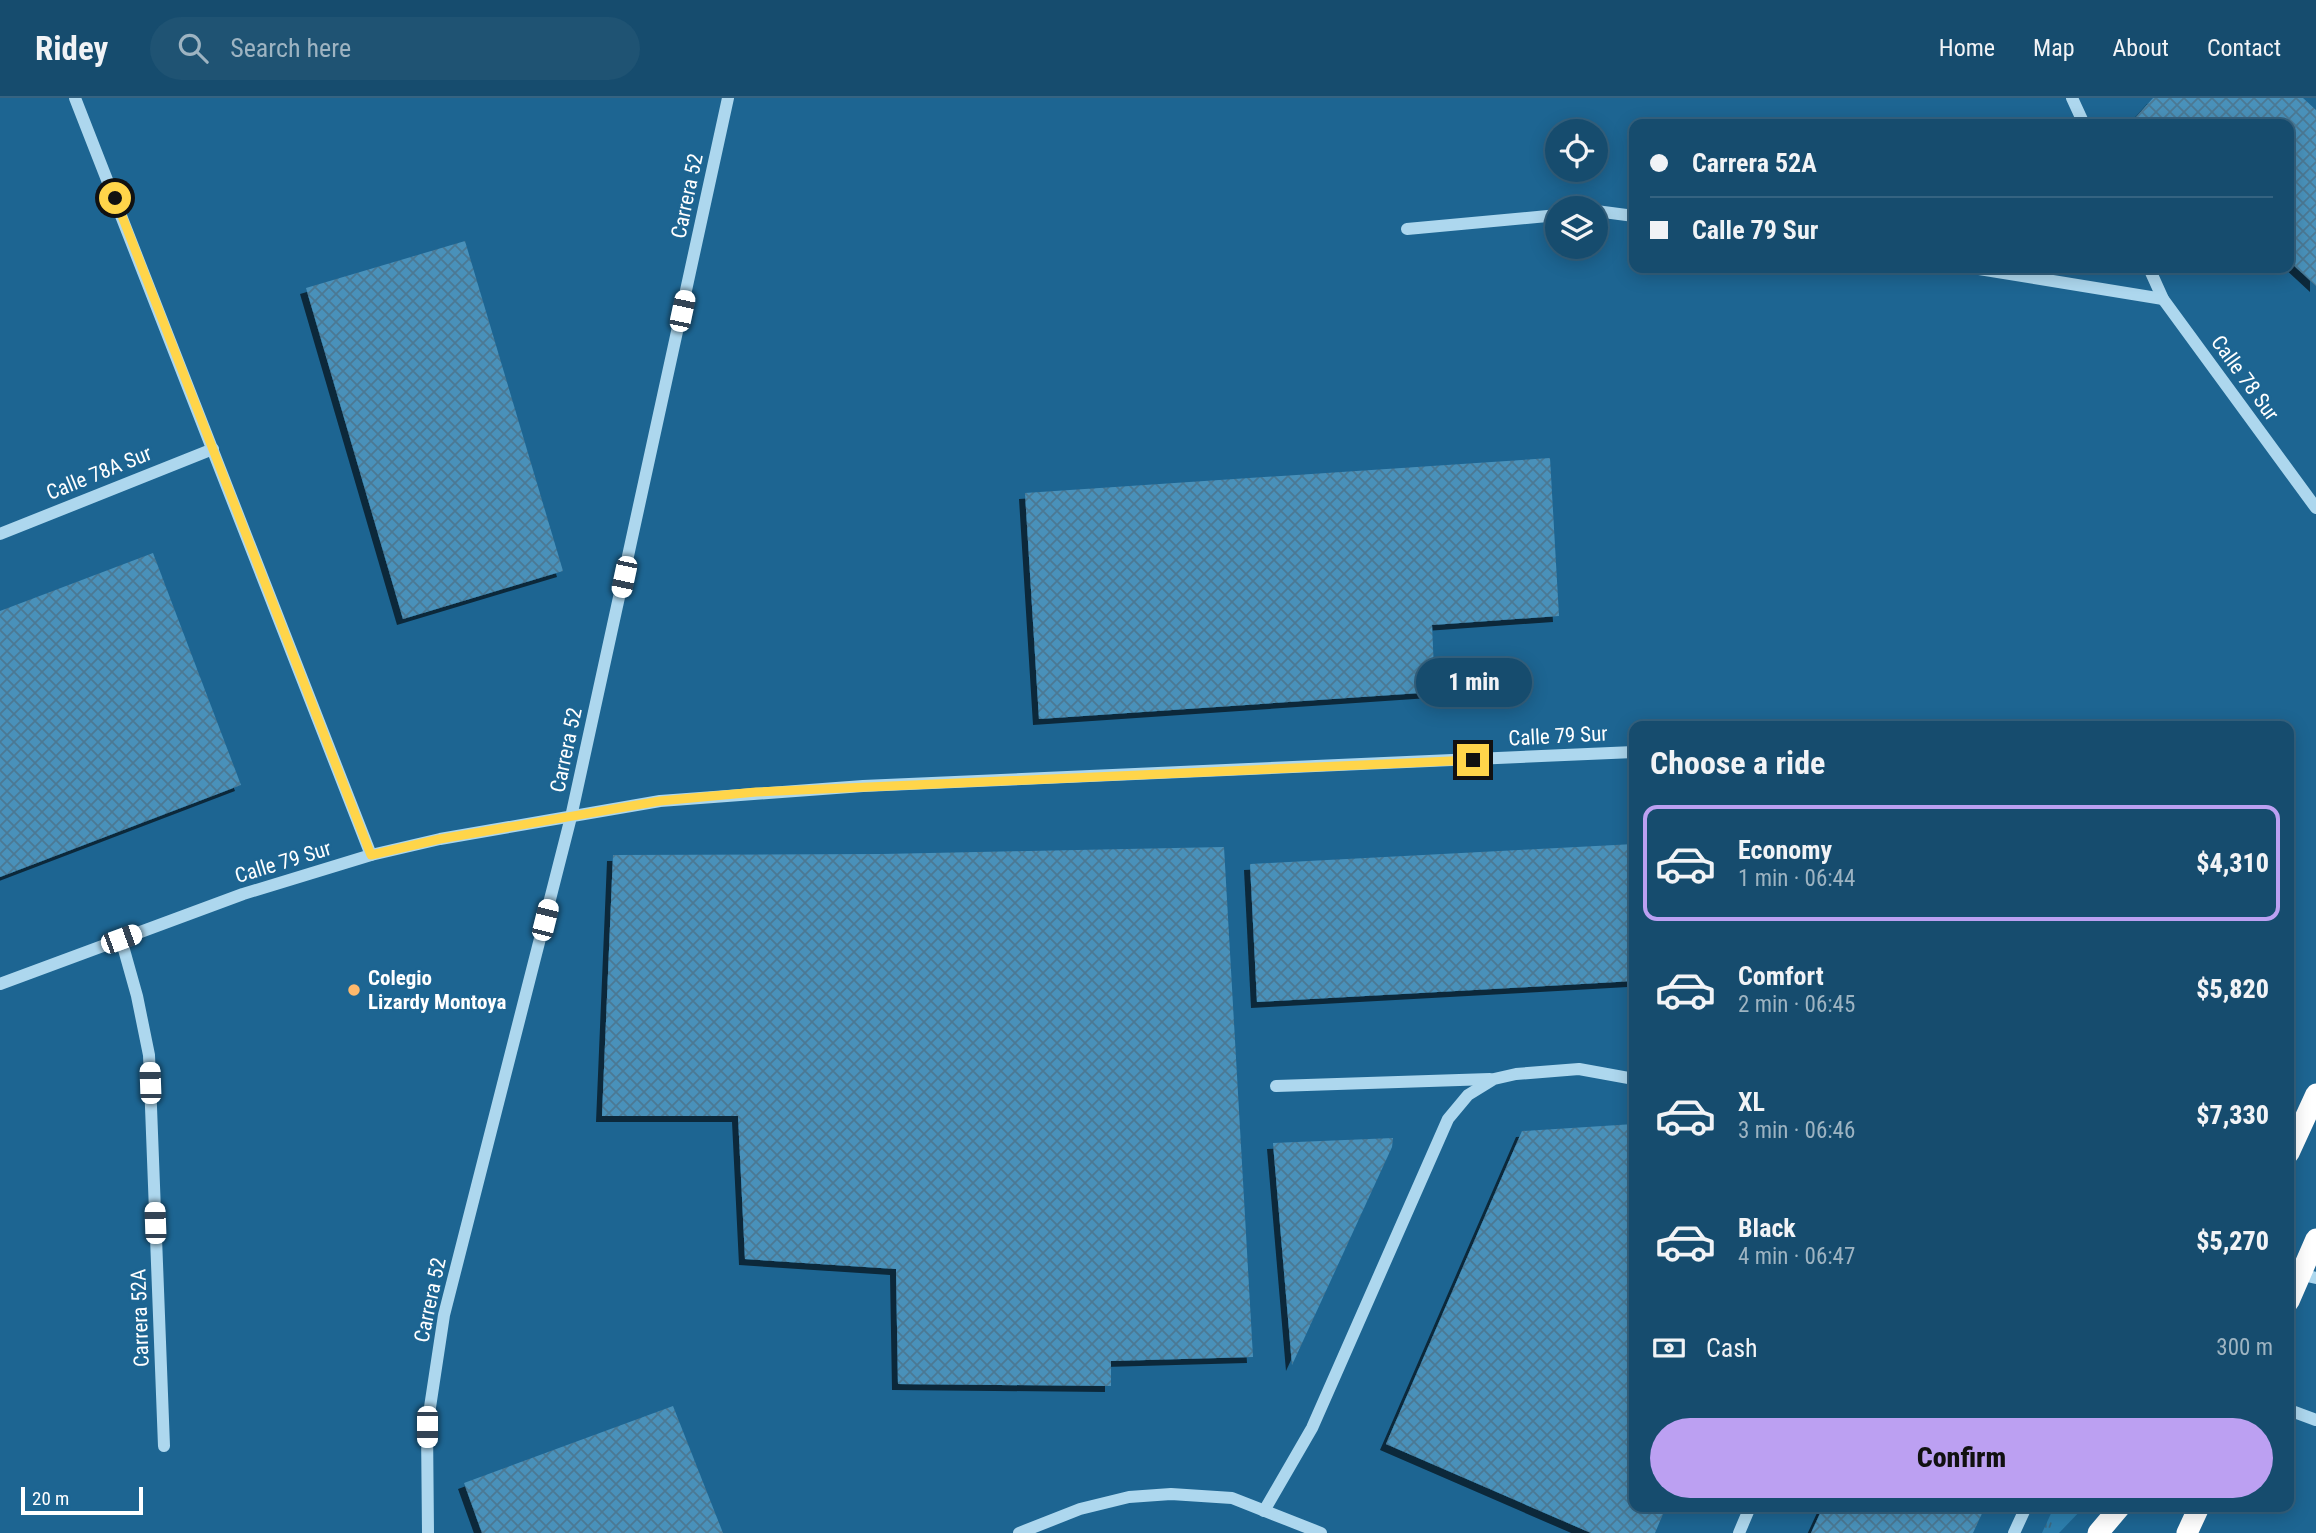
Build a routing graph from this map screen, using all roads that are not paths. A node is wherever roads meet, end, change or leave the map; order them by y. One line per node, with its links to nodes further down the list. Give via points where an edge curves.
1 (75, 98): 12 (street)
2 (728, 98): 16 (street, Carrera 52)
3 (2073, 98): 4 (street)
4 (2082, 119)
5 (1608, 213): 6 (street)
6 (1629, 215)
7 (1545, 216): 8 (street)
8 (1407, 229)
9 (2004, 273): 11 (street)
10 (2151, 273): 11 (street, Calle 78 Sur)
11 (2163, 299): 13 (street, Calle 78 Sur)
12 (213, 449): 14 (street, Calle 78A Sur); 17 (street)
13 (2316, 508)
14 (0, 534)
15 (1629, 752): 16 (street, Calle 79 Sur, via 769,792 660,801)
16 (571, 817): 17 (street, Calle 79 Sur); 37 (street, Carrera 52, via 444,1315 427,1427)
17 (371, 855): 18 (street, Calle 79 Sur, via 243,894)
18 (121, 939): 19 (street, Calle 79 Sur); 30 (street, Carrera 52A, via 149,1055)
19 (0, 984)
20 (1629, 1078): 21 (street, via 1579,1069)
21 (1494, 1079): 22 (street); 31 (street, via 1468,1094 1448,1119 1312,1428)
22 (1276, 1086)
23 (2316, 1094): 24 (highway)
24 (2294, 1142)
25 (2316, 1238): 26 (highway)
26 (2302, 1275): 27 (highway)
27 (2294, 1291)
28 (2294, 1412): 29 (street)
29 (2316, 1420)
30 (164, 1446)
31 (1264, 1511): 38 (street, via 1232,1498 1129,1497 1080,1509); 39 (street)
32 (1748, 1512): 40 (street)
33 (2024, 1512): 41 (street)
34 (2116, 1512): 42 (highway)
35 (2128, 1512): 43 (highway)
36 (2197, 1512): 44 (highway)
37 (428, 1533)
38 (1019, 1533)
39 (1321, 1533)
40 (1739, 1533)
41 (2014, 1533)
42 (2098, 1533)
43 (2118, 1533)
44 (2187, 1533)

